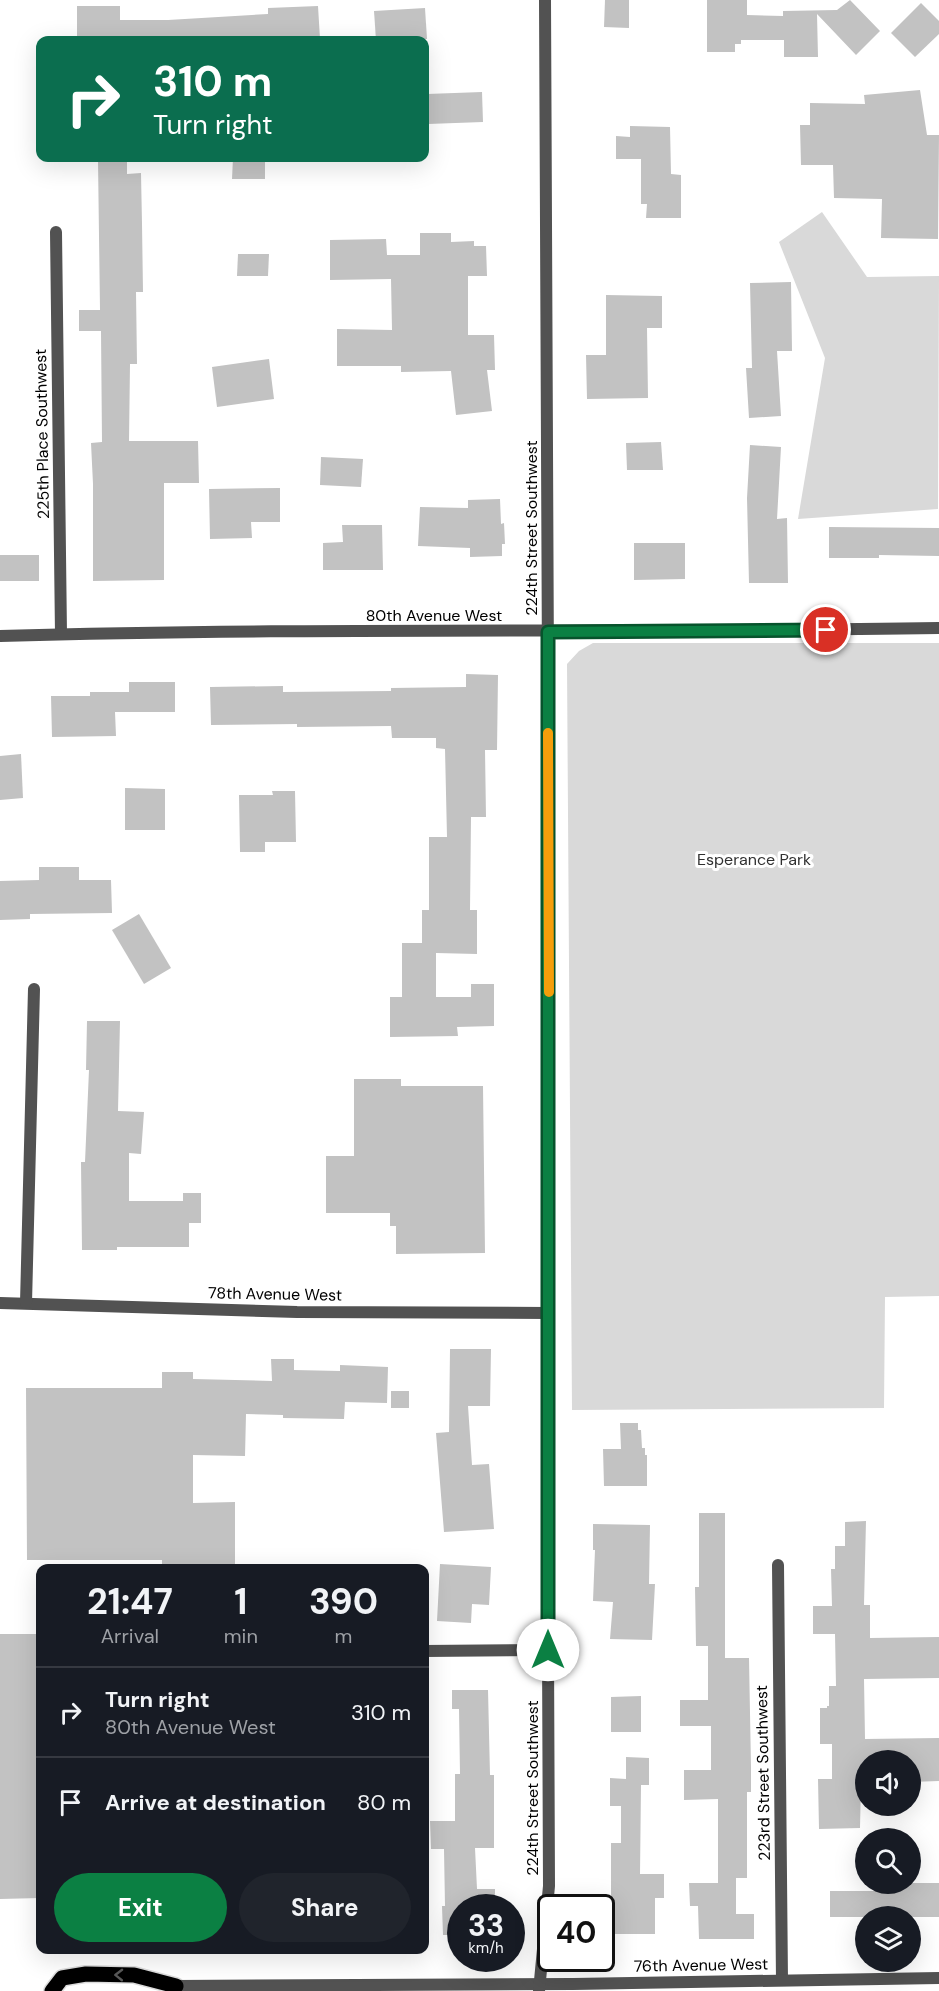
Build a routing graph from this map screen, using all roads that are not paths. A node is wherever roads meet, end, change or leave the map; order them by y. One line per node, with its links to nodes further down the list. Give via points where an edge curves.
1 (545, 0): 4 (street, 224th Street Southwest)
2 (56, 232): 5 (street, 225th Place Southwest)
3 (939, 628): 4 (street, 80th Avenue West)
4 (548, 632): 5 (street, 80th Avenue West); 10 (street, 224th Street Southwest)
5 (61, 634): 6 (street, 80th Avenue West)
6 (0, 636)
7 (34, 989): 9 (street)
8 (0, 1303): 9 (street, 78th Avenue West)
9 (26, 1303): 10 (street, 78th Avenue West, via 297,1312)
10 (548, 1313): 12 (street, 224th Street Southwest)
11 (778, 1565): 15 (street, 223rd Street Southwest)
12 (548, 1650): 13 (street); 18 (street, 224th Street Southwest, via 549,1886)
13 (429, 1651)
14 (939, 1978): 15 (street, 76th Avenue West)
15 (782, 1980): 16 (street, 76th Avenue West)
16 (603, 1983): 18 (street, 76th Avenue West); 21 (street)
17 (176, 1986): 18 (street, 76th Avenue West); 19 (main road, one-way to 19, via 134,1975 86,1974 62,1978); 20 (main road)
18 (539, 1987)
19 (52, 1991)
20 (161, 1991)
21 (580, 1991)

